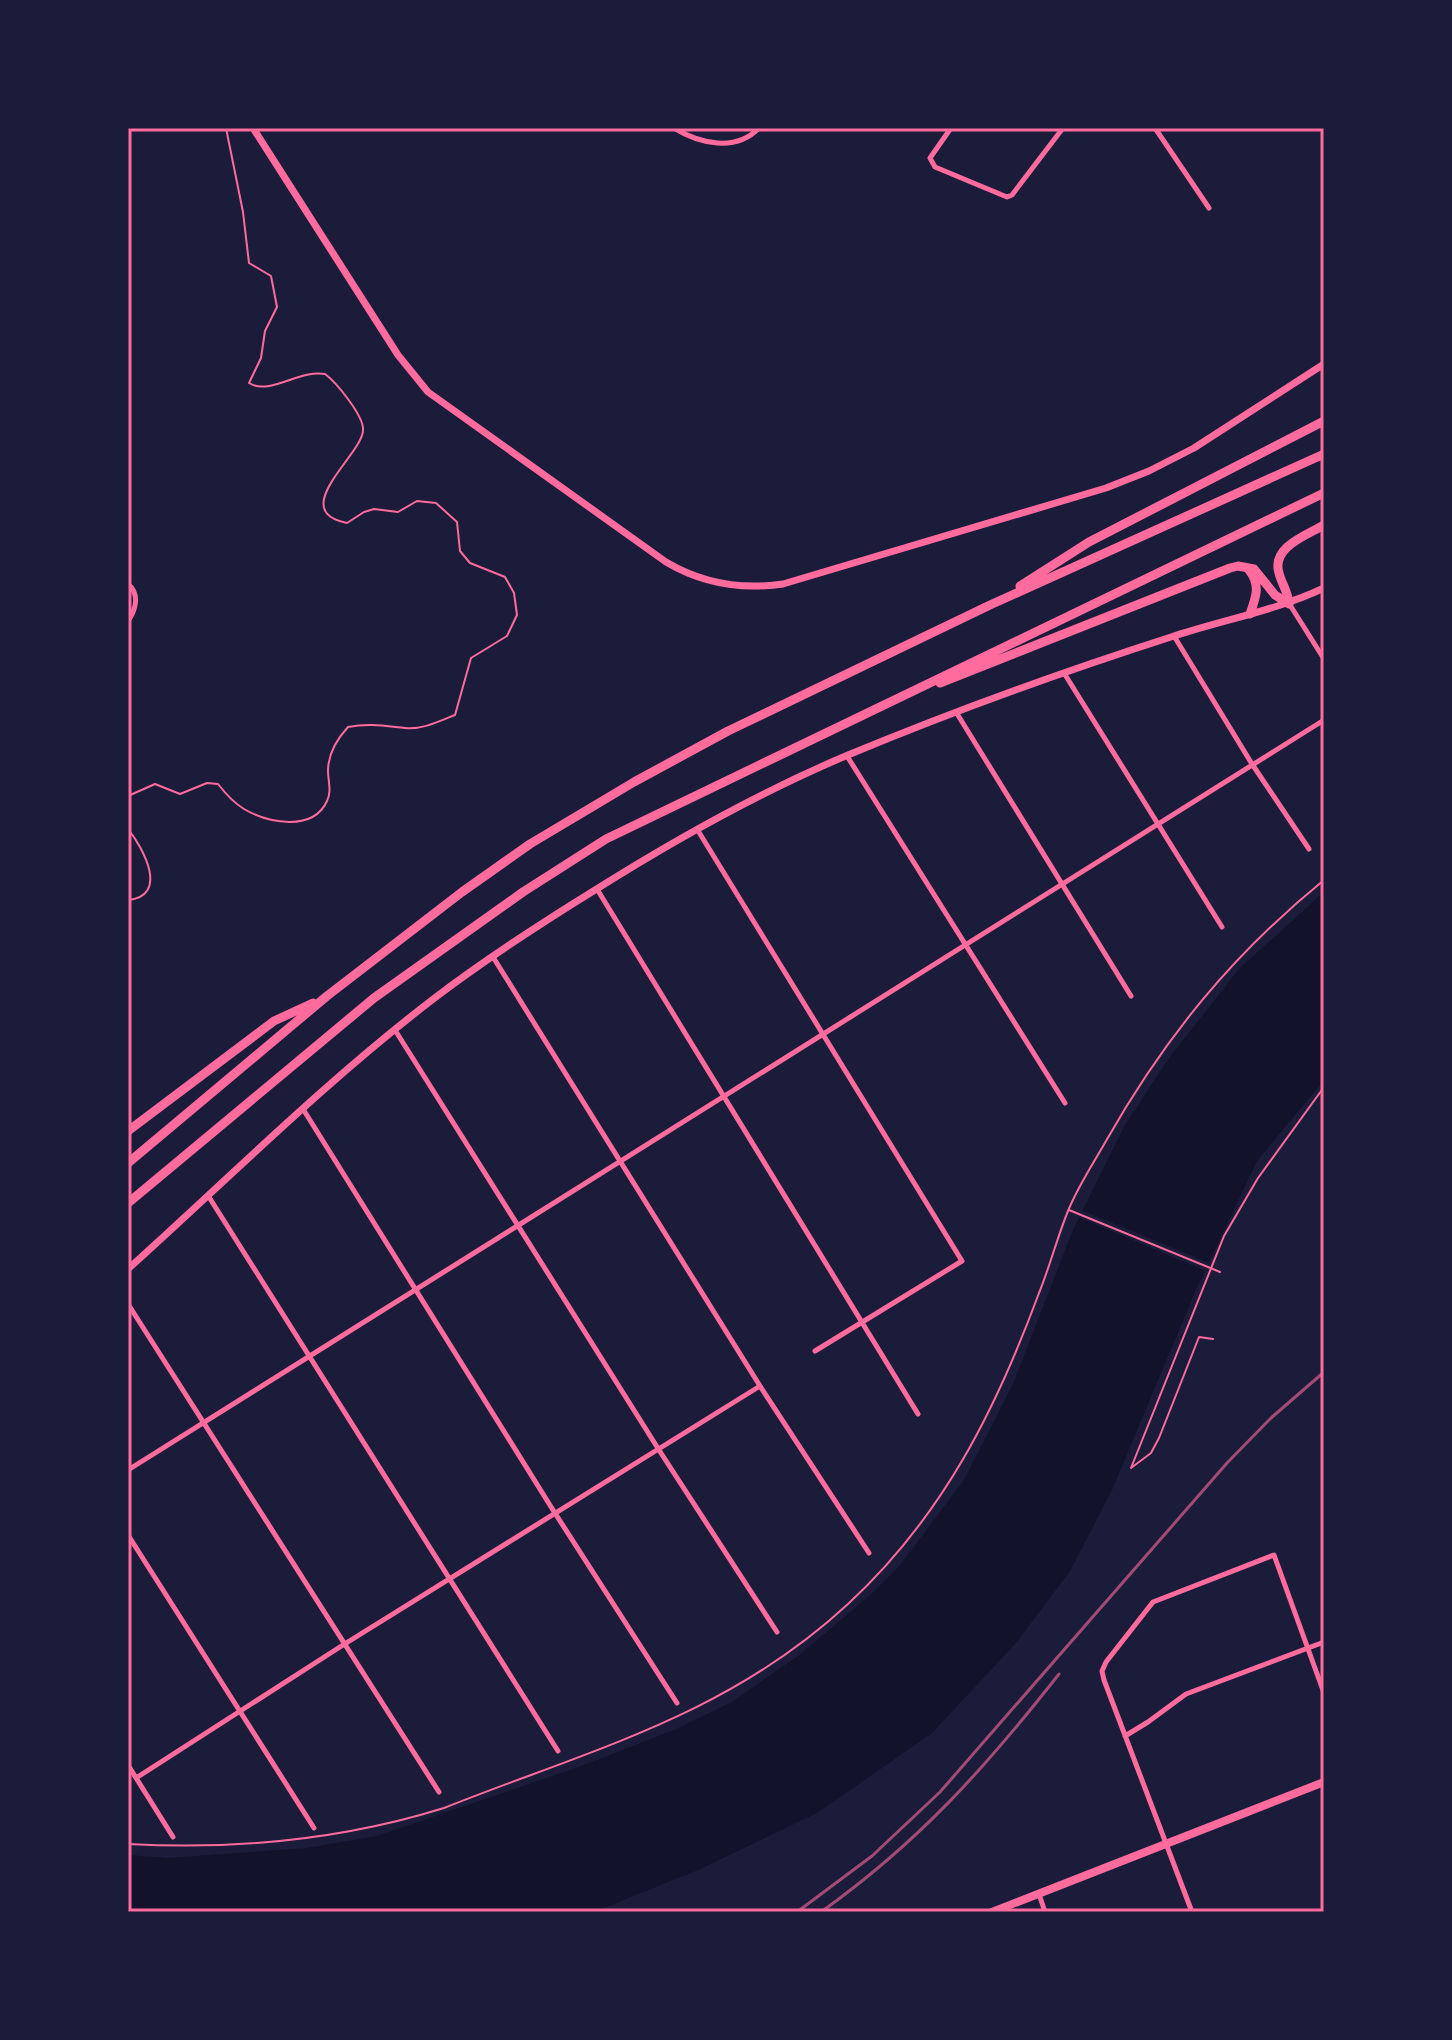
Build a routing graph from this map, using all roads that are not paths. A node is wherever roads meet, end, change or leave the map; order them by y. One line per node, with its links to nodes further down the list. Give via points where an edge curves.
1 (253, 128): 8 (main road, via 398,355 428,392 666,562 723,585 783,584 1117,484 1194,448)
2 (674, 128): 3 (street, via 718,143 739,143)
3 (759, 128)
4 (951, 128): 5 (street, via 930,158 935,167 1007,197)
5 (1063, 128)
6 (1155, 128): 7 (street)
7 (1209, 208)
8 (1324, 364)
9 (1324, 421): 17 (highway, via 1089,542)
10 (1324, 452): 17 (highway)
11 (1324, 493): 23 (highway)
12 (1324, 525): 16 (highway, via 1290,544 1280,557 1278,573 1288,589)
13 (1247, 567): 16 (highway); 18 (highway, via 1257,584); 23 (highway, via 1230,568)
14 (128, 584): 19 (street, via 136,596)
15 (1324, 588): 16 (main road)
16 (1289, 604): 18 (main road); 21 (street)
17 (990, 605): 36 (highway, via 634,782 530,844)
18 (1250, 614): 20 (main road)
19 (128, 621)
20 (1174, 636): 22 (main road); 27 (street)
21 (1324, 659)
22 (1064, 673): 24 (main road); 28 (street)
23 (906, 694): 47 (highway, via 606,839 523,892 374,998)
24 (956, 712): 26 (main road); 31 (street)
25 (1324, 720): 27 (street)
26 (847, 756): 29 (main road); 34 (street)
27 (1252, 764): 28 (street); 30 (street)
28 (1157, 824): 31 (street); 33 (street)
29 (696, 828): 32 (main road); 39 (street)
30 (1309, 849)
31 (1060, 884): 34 (street); 37 (street)
32 (597, 889): 35 (main road); 40 (street)
33 (1222, 927)
34 (964, 944): 39 (street); 41 (street)
35 (493, 957): 38 (main road); 44 (street)
36 (327, 996): 43 (highway, via 274,1021); 45 (highway)
37 (1131, 996)
38 (395, 1030): 42 (main road); 48 (street)
39 (823, 1035): 40 (street); 52 (street, via 962,1261)
40 (724, 1097): 44 (street); 52 (street)
41 (1065, 1103)
42 (303, 1109): 46 (main road); 50 (street)
43 (128, 1131)
44 (620, 1160): 48 (street); 55 (street)
45 (128, 1163)
46 (209, 1197): 49 (main road); 54 (street)
47 (128, 1203)
48 (519, 1224): 50 (street); 58 (street)
49 (128, 1269)
50 (415, 1290): 54 (street); 60 (street)
51 (128, 1304): 57 (street)
52 (862, 1322): 53 (street); 56 (street)
53 (815, 1351)
54 (310, 1356): 57 (street); 63 (street)
55 (760, 1386): 58 (street); 62 (street)
56 (918, 1414)
57 (203, 1423): 59 (street); 66 (street)
58 (659, 1450): 60 (street); 64 (street)
59 (128, 1470)
60 (555, 1514): 63 (street); 69 (street)
61 (128, 1535): 70 (street)
62 (869, 1553)
63 (449, 1580): 66 (street); 72 (street)
64 (777, 1632)
65 (1324, 1642): 67 (street)
66 (343, 1645): 70 (street); 76 (street)
67 (1307, 1648): 68 (street); 71 (street, via 1186,1694); 71 (street, via 1274,1555 1153,1602 1102,1671)
68 (1324, 1693)
69 (677, 1703)
70 (241, 1712): 74 (street); 77 (street)
71 (1125, 1736): 79 (street)
72 (558, 1751)
73 (128, 1765): 74 (street)
74 (136, 1778): 78 (street)
75 (1324, 1782): 79 (main road)
76 (439, 1792)
77 (314, 1828)
78 (173, 1837)
79 (1165, 1842): 80 (main road); 83 (street)
80 (1038, 1893): 81 (main road); 82 (street)
81 (992, 1912)
82 (1045, 1912)
83 (1192, 1912)

